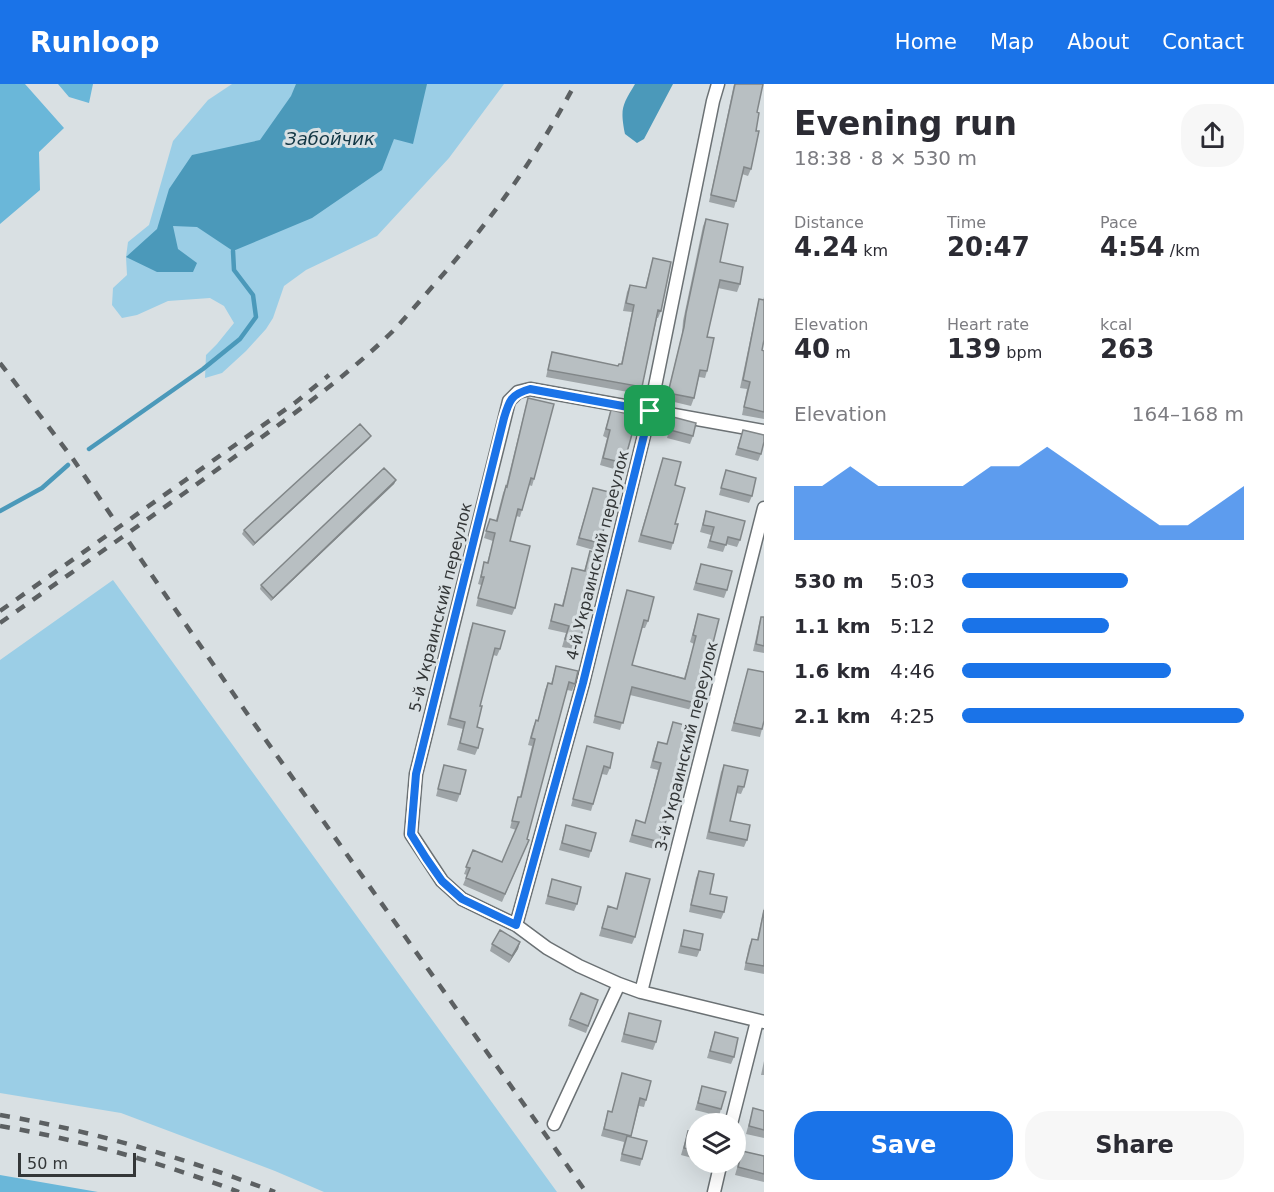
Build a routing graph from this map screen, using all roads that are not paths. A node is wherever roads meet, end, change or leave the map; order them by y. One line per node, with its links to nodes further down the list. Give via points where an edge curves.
1 (718, 84): 2 (street, 4-й Украинский переулок)
2 (650, 411): 3 (street); 5 (street, 4-й Украинский переулок, via 583,683); 5 (street, 5-й Украинский переулок, via 530,389 518,392 509,401 504,418 416,774 411,834 442,881 462,899)
3 (764, 431)
4 (764, 508): 7 (street, 3-й Украинский переулок)
5 (516, 925): 6 (street, via 547,948)
6 (619, 984): 7 (street); 10 (street)
7 (641, 992): 8 (street)
8 (761, 1022): 9 (street)
9 (734, 1113)
10 (554, 1124)
11 (718, 1173): 12 (street)
12 (714, 1192)

